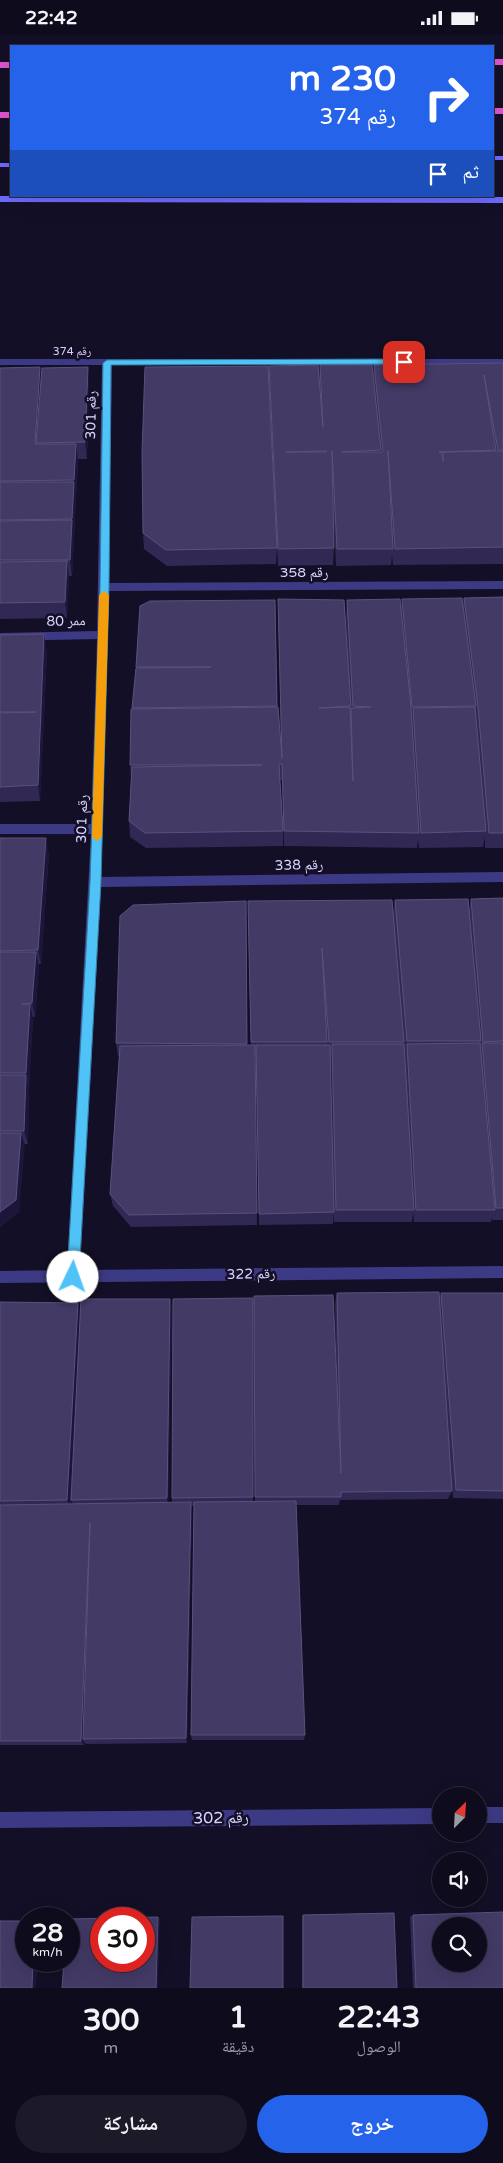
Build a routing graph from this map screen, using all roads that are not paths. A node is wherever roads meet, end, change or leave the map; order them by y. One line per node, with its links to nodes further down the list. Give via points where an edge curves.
1 (0, 199): 2 (main road)
2 (503, 200)
3 (0, 362): 5 (street, رقم 374)
4 (503, 362): 5 (street, رقم 374)
5 (107, 363): 7 (street, رقم 301)
6 (503, 585): 7 (street, رقم 358)
7 (104, 587): 8 (street, رقم 301)
8 (103, 635): 9 (street, ممر 80); 11 (street, رقم 301)
9 (0, 637)
10 (0, 829): 11 (street)
11 (97, 829): 13 (street, رقم 301)
12 (503, 877): 13 (street, رقم 338)
13 (95, 882): 16 (street, رقم 301)
14 (503, 1272): 16 (street, رقم 322)
15 (0, 1277): 16 (street, رقم 322)
16 (73, 1277)
17 (488, 1815): 18 (street)
18 (503, 1815)
19 (432, 1816): 20 (street, رقم 302)
20 (0, 1820)

